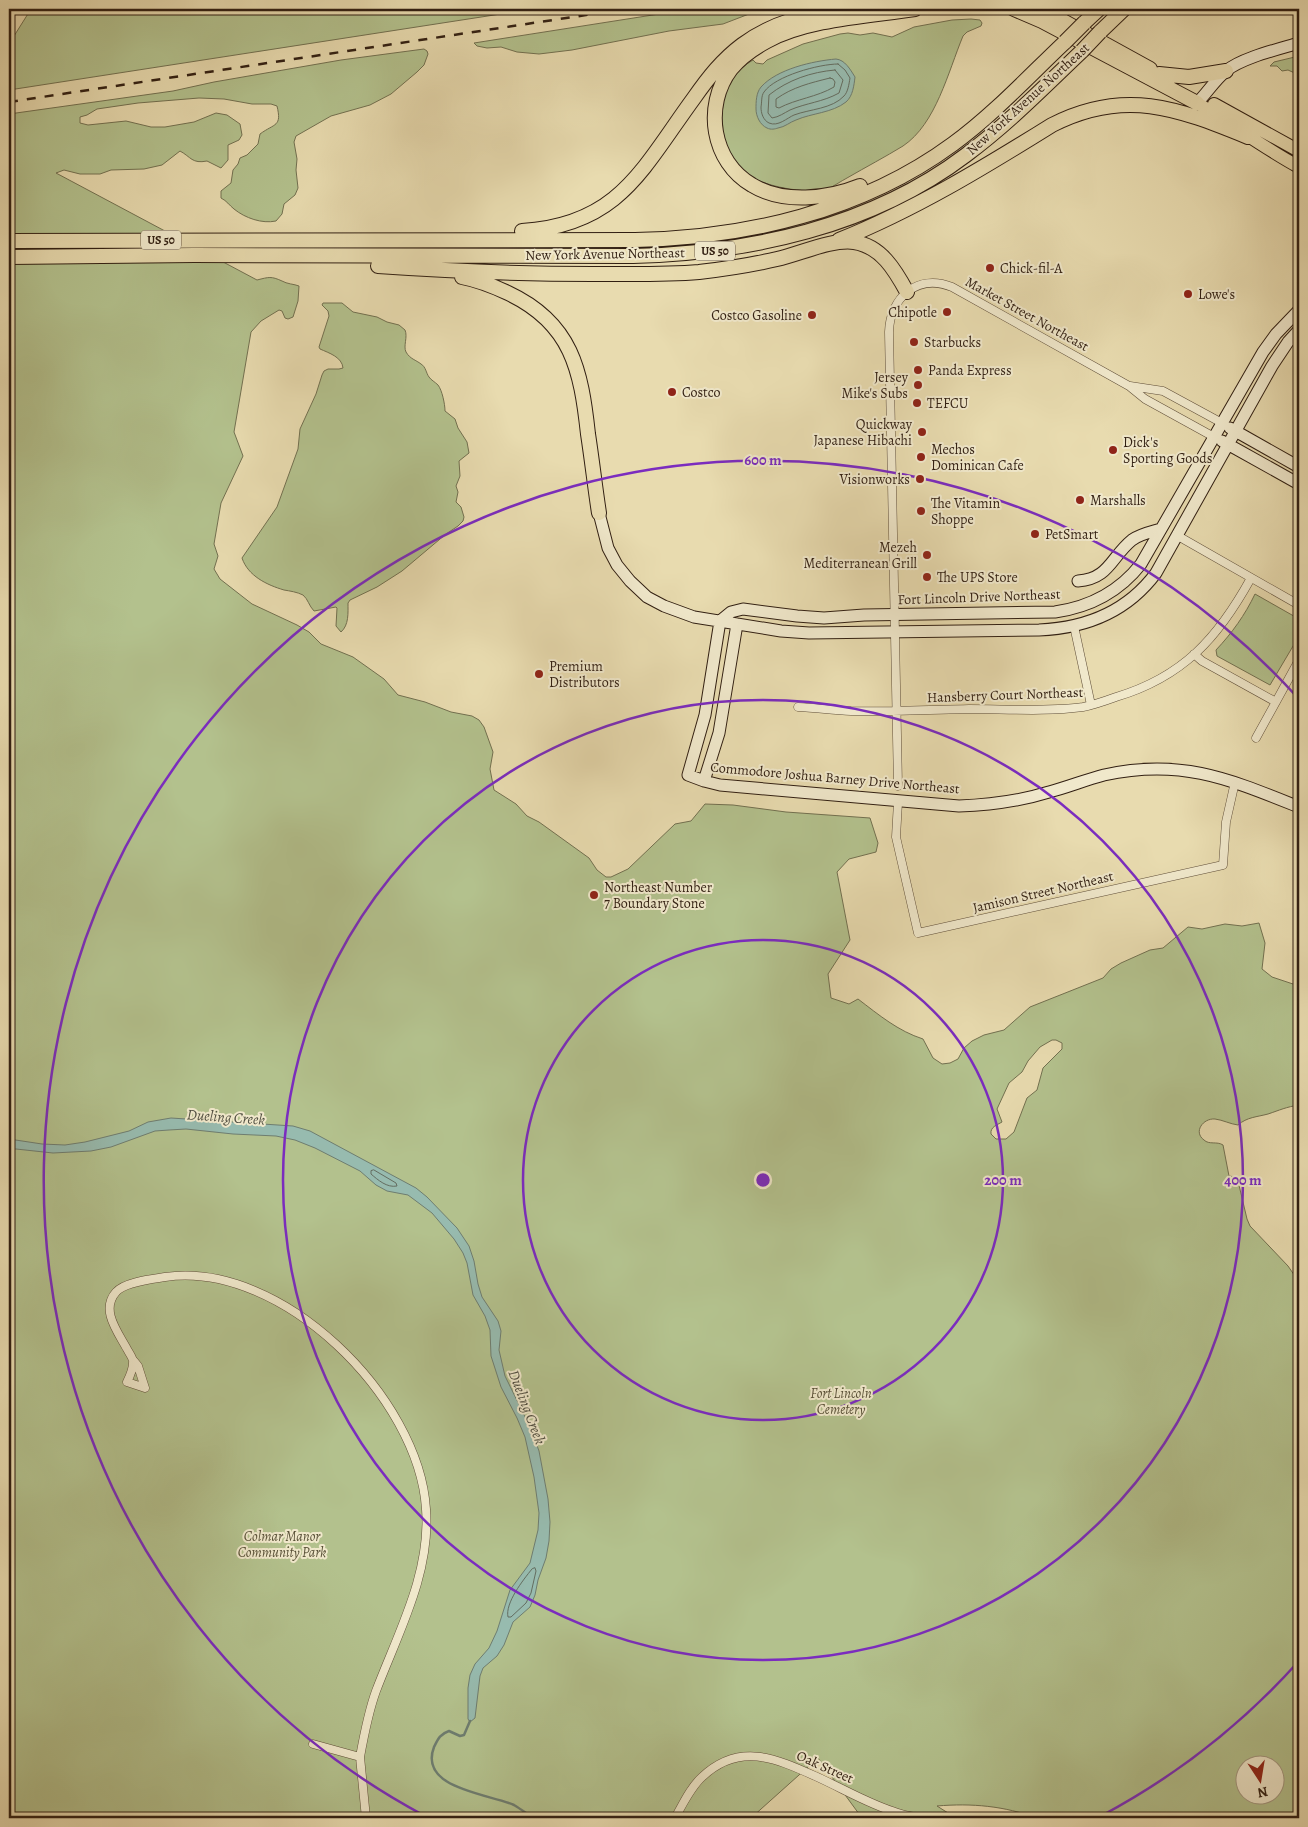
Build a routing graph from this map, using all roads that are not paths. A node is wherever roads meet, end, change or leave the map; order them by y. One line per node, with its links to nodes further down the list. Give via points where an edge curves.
1 (845, 9): 18 (highway, via 783,22 739,48 712,73 632,183 594,213 540,230)
2 (915, 9): 12 (highway, via 801,27 755,48 732,68 719,93 715,124 720,147 733,169 754,186 782,195 817,196 857,187)
3 (1014, 9): 10 (highway)
4 (1041, 9): 9 (highway)
5 (1099, 9): 12 (highway, New York Avenue Northeast / US 50, bridge)
6 (1124, 9): 21 (highway, New York Avenue Northeast / US 50, bridge, via 1007,122 942,172 872,208 797,234 743,246 669,255)
7 (1299, 43): 8 (street, via 1244,61)
8 (1226, 71): 9 (highway, via 1189,77); 10 (street)
9 (1159, 74): 10 (highway)
10 (1200, 100): 11 (highway, via 1187,107); 13 (main road); 14 (main road)
11 (1152, 106): 13 (highway); 20 (highway, via 1112,105 1068,117 917,205)
12 (969, 132): 18 (highway, New York Avenue Northeast / US 50, via 925,162 858,196 799,217 739,231 656,239)
13 (1248, 137): 15 (main road)
14 (1299, 151)
15 (1280, 157): 16 (main road); 17 (main road)
16 (1299, 168)
17 (1299, 176)
18 (400, 240): 19 (highway, New York Avenue Northeast / US 50)
19 (9, 241)
20 (822, 247): 23 (highway, via 743,266 683,273 556,274); 24 (highway, via 851,242 873,249 885,259)
21 (287, 256): 22 (highway, New York Avenue Northeast / US 50); 23 (highway)
22 (9, 257)
23 (378, 266): 34 (highway, via 481,282 523,301 552,324 569,348 580,375)
24 (907, 292): 27 (street, Market Street Northeast, via 926,284 952,286); 40 (street, via 894,306 889,332)
25 (1299, 310): 28 (street, Fort Lincoln Drive Northeast, via 1266,348)
26 (1299, 330): 29 (street, via 1277,358)
27 (1129, 386): 28 (street, Market Street Northeast, via 1163,391); 30 (street, Market Street Northeast)
28 (1222, 424): 29 (street); 30 (street, Fort Lincoln Drive Northeast)
29 (1236, 431): 31 (street); 32 (street)
30 (1214, 437): 31 (street); 35 (street, Fort Lincoln Drive Northeast)
31 (1229, 444): 33 (street); 36 (street)
32 (1299, 468)
33 (1299, 484)
34 (599, 513): 41 (street, via 612,558 637,588 673,610)
35 (1161, 529): 38 (street, via 1133,540 1100,575); 40 (street, Fort Lincoln Drive Northeast, via 1129,578 1108,594 1083,606 1055,612)
36 (1178, 536): 37 (street); 43 (street, via 1159,569 1139,593 1108,614)
37 (1251, 578): 39 (street); 45 (street, Hansberry Court Northeast, via 1224,623)
38 (1078, 581)
39 (1299, 605)
40 (895, 614): 41 (street, Fort Lincoln Drive Northeast, via 815,617 743,609); 44 (street)
41 (720, 621): 42 (street); 52 (street, Commodore Joshua Barney Drive Northeast, via 705,714 688,775)
42 (737, 624): 44 (street, via 780,631); 52 (street, via 719,733)
43 (1074, 626): 44 (street, via 1039,630); 48 (street)
44 (896, 632): 50 (street)
45 (1194, 654): 47 (street, via 1202,662); 48 (street, Hansberry Court Northeast, via 1141,688)
46 (1299, 660): 47 (street)
47 (1276, 702): 51 (street)
48 (1091, 705): 50 (street, Hansberry Court Northeast)
49 (798, 707): 50 (street, Hansberry Court Northeast)
50 (896, 711): 54 (street)
51 (1256, 738)
52 (704, 781): 55 (street, Commodore Joshua Barney Drive Northeast)
53 (1235, 782): 55 (street, Commodore Joshua Barney Drive Northeast, via 1193,772 1142,770 1103,776 998,804 942,806); 55 (street, Jamison Street Northeast, via 1226,822 1223,865 918,933 896,837); 56 (street, Commodore Joshua Barney Drive Northeast)
54 (898, 786)
55 (898, 802)
56 (1299, 807)
57 (134, 1362): 59 (street, via 110,1316 111,1298 118,1289 178,1275 222,1279 275,1300 314,1326 351,1359 392,1411 420,1469 426,1509 425,1552 417,1584 373,1700)
58 (313, 1744): 59 (street)
59 (360, 1757): 60 (street)
60 (366, 1818)
61 (675, 1818): 62 (street, Oak Street, via 693,1787 711,1769 734,1758 757,1756 780,1761 907,1816)
62 (990, 1818)

